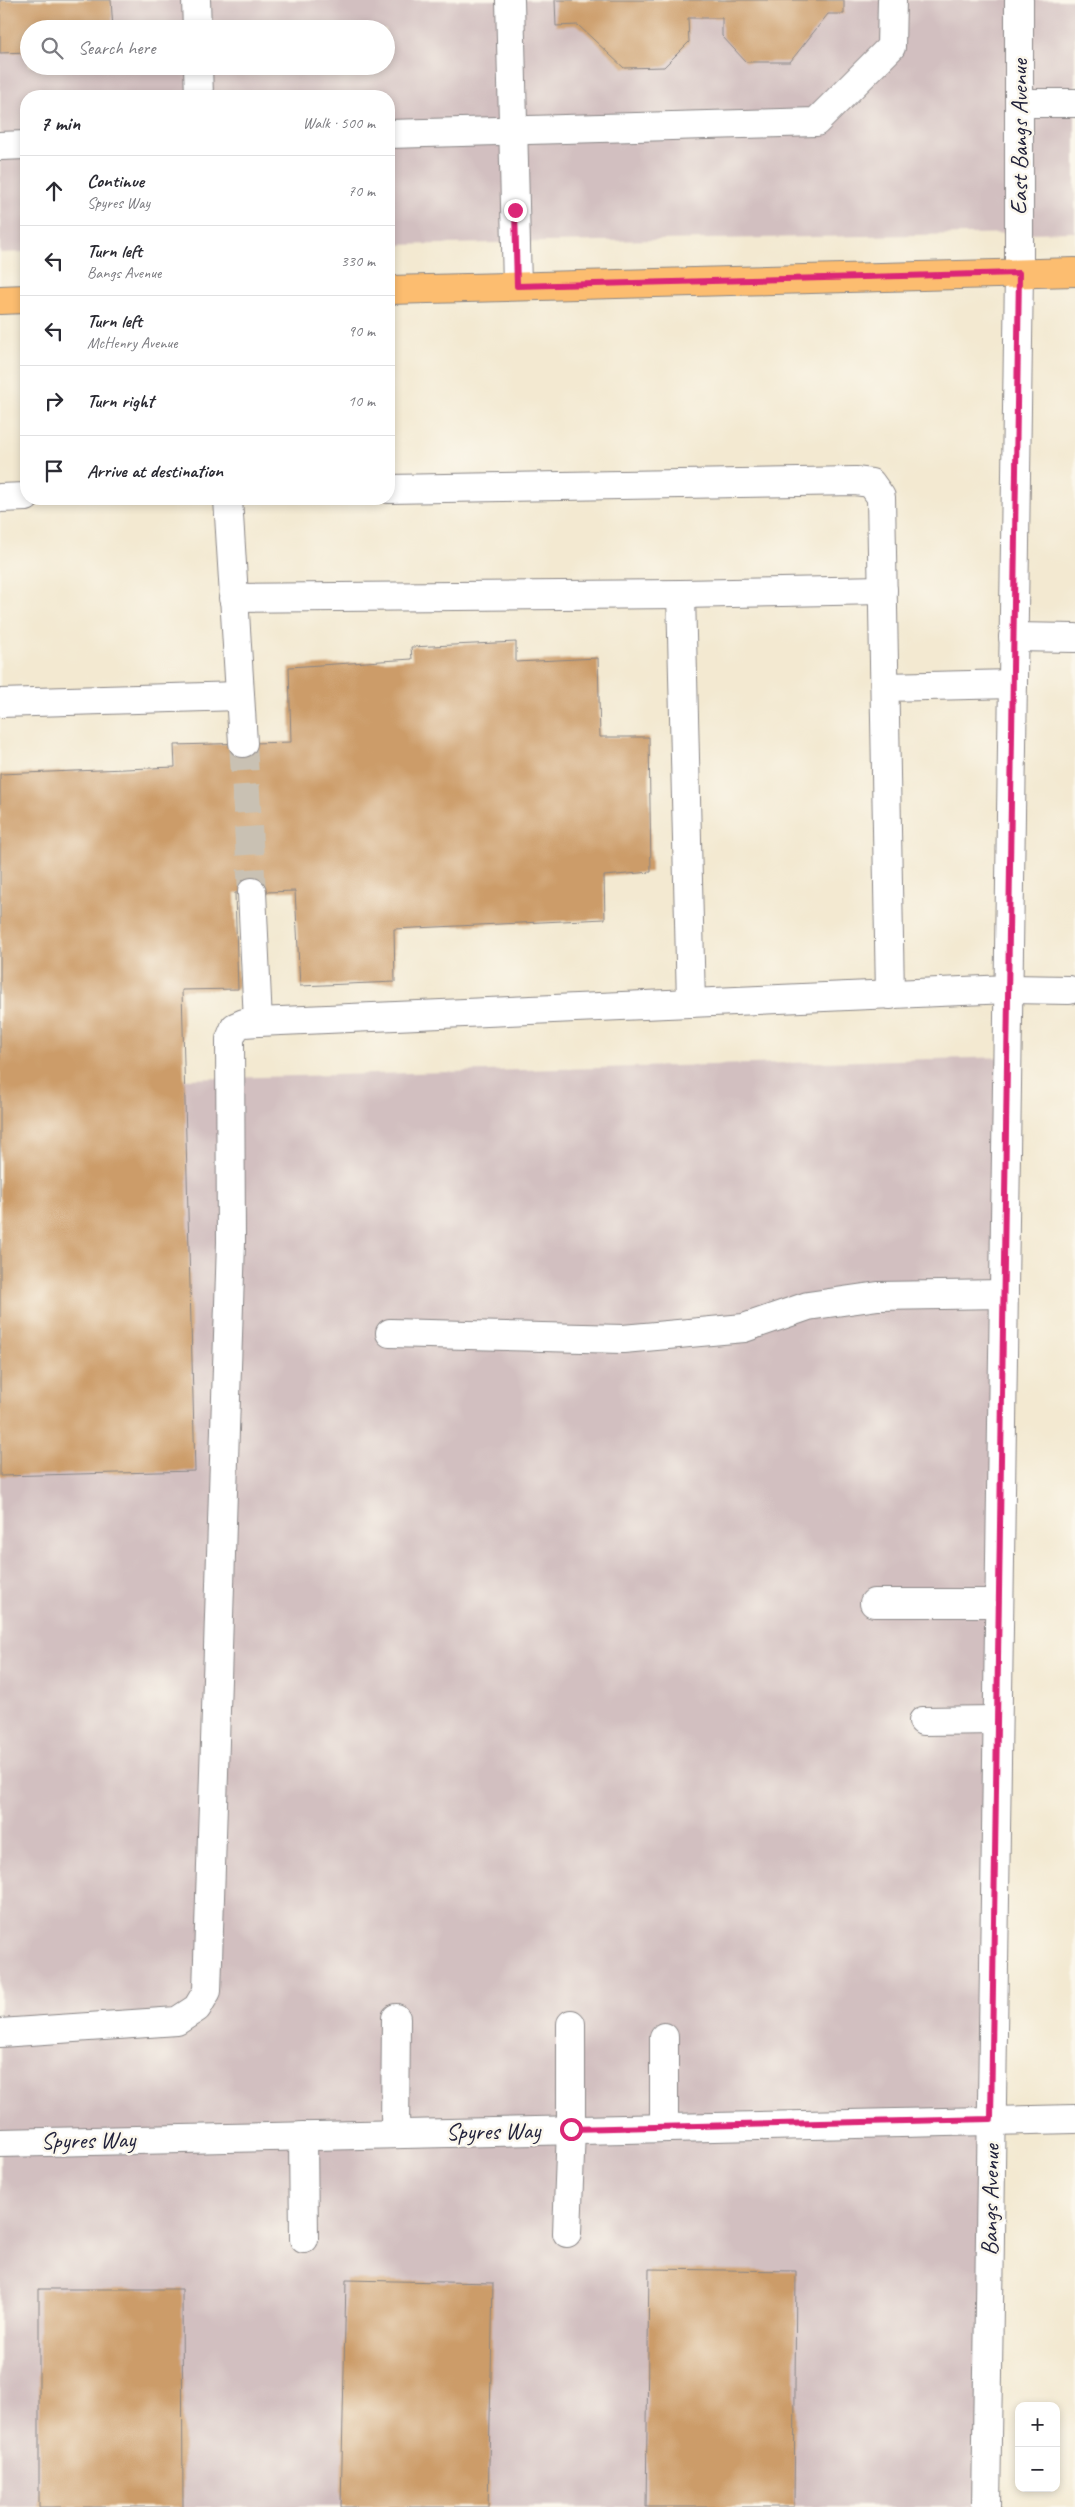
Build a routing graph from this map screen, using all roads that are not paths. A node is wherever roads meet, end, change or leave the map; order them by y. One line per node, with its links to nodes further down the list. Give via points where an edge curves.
1 (196, 0): 5 (street)
2 (510, 0): 10 (street)
3 (892, 0): 10 (street, via 891,47 816,122)
4 (1019, 0): 8 (street, East Bangs Avenue)
5 (197, 20)
6 (198, 75): 7 (street)
7 (199, 90)
8 (1019, 103): 9 (street); 15 (street, East Bangs Avenue)
9 (1075, 103)
10 (514, 129): 11 (street); 16 (street)
11 (395, 134)
12 (20, 145): 13 (street)
13 (0, 146)
14 (1075, 272): 15 (main road)
15 (1019, 273): 16 (main road); 27 (street, Bangs Avenue)
16 (517, 286): 17 (main road)
17 (395, 290)
18 (20, 299): 19 (main road)
19 (0, 300)
20 (395, 489): 24 (street, via 871,483 881,498)
21 (20, 497): 22 (street)
22 (0, 498)
23 (228, 505): 26 (street)
24 (883, 590): 25 (street); 30 (street)
25 (681, 594): 26 (street); 38 (street)
26 (234, 598): 31 (street)
27 (1013, 638): 28 (street); 29 (street, Bangs Avenue)
28 (1075, 638)
29 (1013, 684): 30 (street); 35 (street, Bangs Avenue)
30 (885, 687): 37 (street)
31 (240, 696): 32 (street); 33 (street)
32 (0, 703)
33 (244, 743)
34 (252, 892): 39 (street)
35 (1008, 989): 36 (street); 37 (street); 40 (street, Bangs Avenue)
36 (1069, 990)
37 (890, 995): 38 (street)
38 (690, 1003): 39 (street)
39 (258, 1022): 48 (street, via 235,1027 230,1039 231,1242 207,1991 197,2008 178,2021)
40 (1004, 1294): 41 (street, via 878,1296 808,1306 744,1328 623,1338); 43 (street, Bangs Avenue)
41 (390, 1333)
42 (874, 1603): 43 (street)
43 (999, 1603): 44 (street, Bangs Avenue)
44 (997, 1720): 45 (street); 50 (street, Bangs Avenue)
45 (923, 1721)
46 (396, 2018): 54 (street)
47 (571, 2024): 53 (street)
48 (0, 2033)
49 (664, 2037): 52 (street)
50 (991, 2119): 51 (street, Spyres Way); 52 (street, Spyres Way); 59 (street, Bangs Avenue)
51 (1075, 2119)
52 (664, 2127): 53 (street, Spyres Way)
53 (571, 2129): 54 (street, Spyres Way); 57 (street)
54 (395, 2133): 55 (street, Spyres Way)
55 (303, 2136): 56 (street, Spyres Way); 58 (street)
56 (0, 2142)
57 (567, 2233)
58 (304, 2239)
59 (986, 2507)

